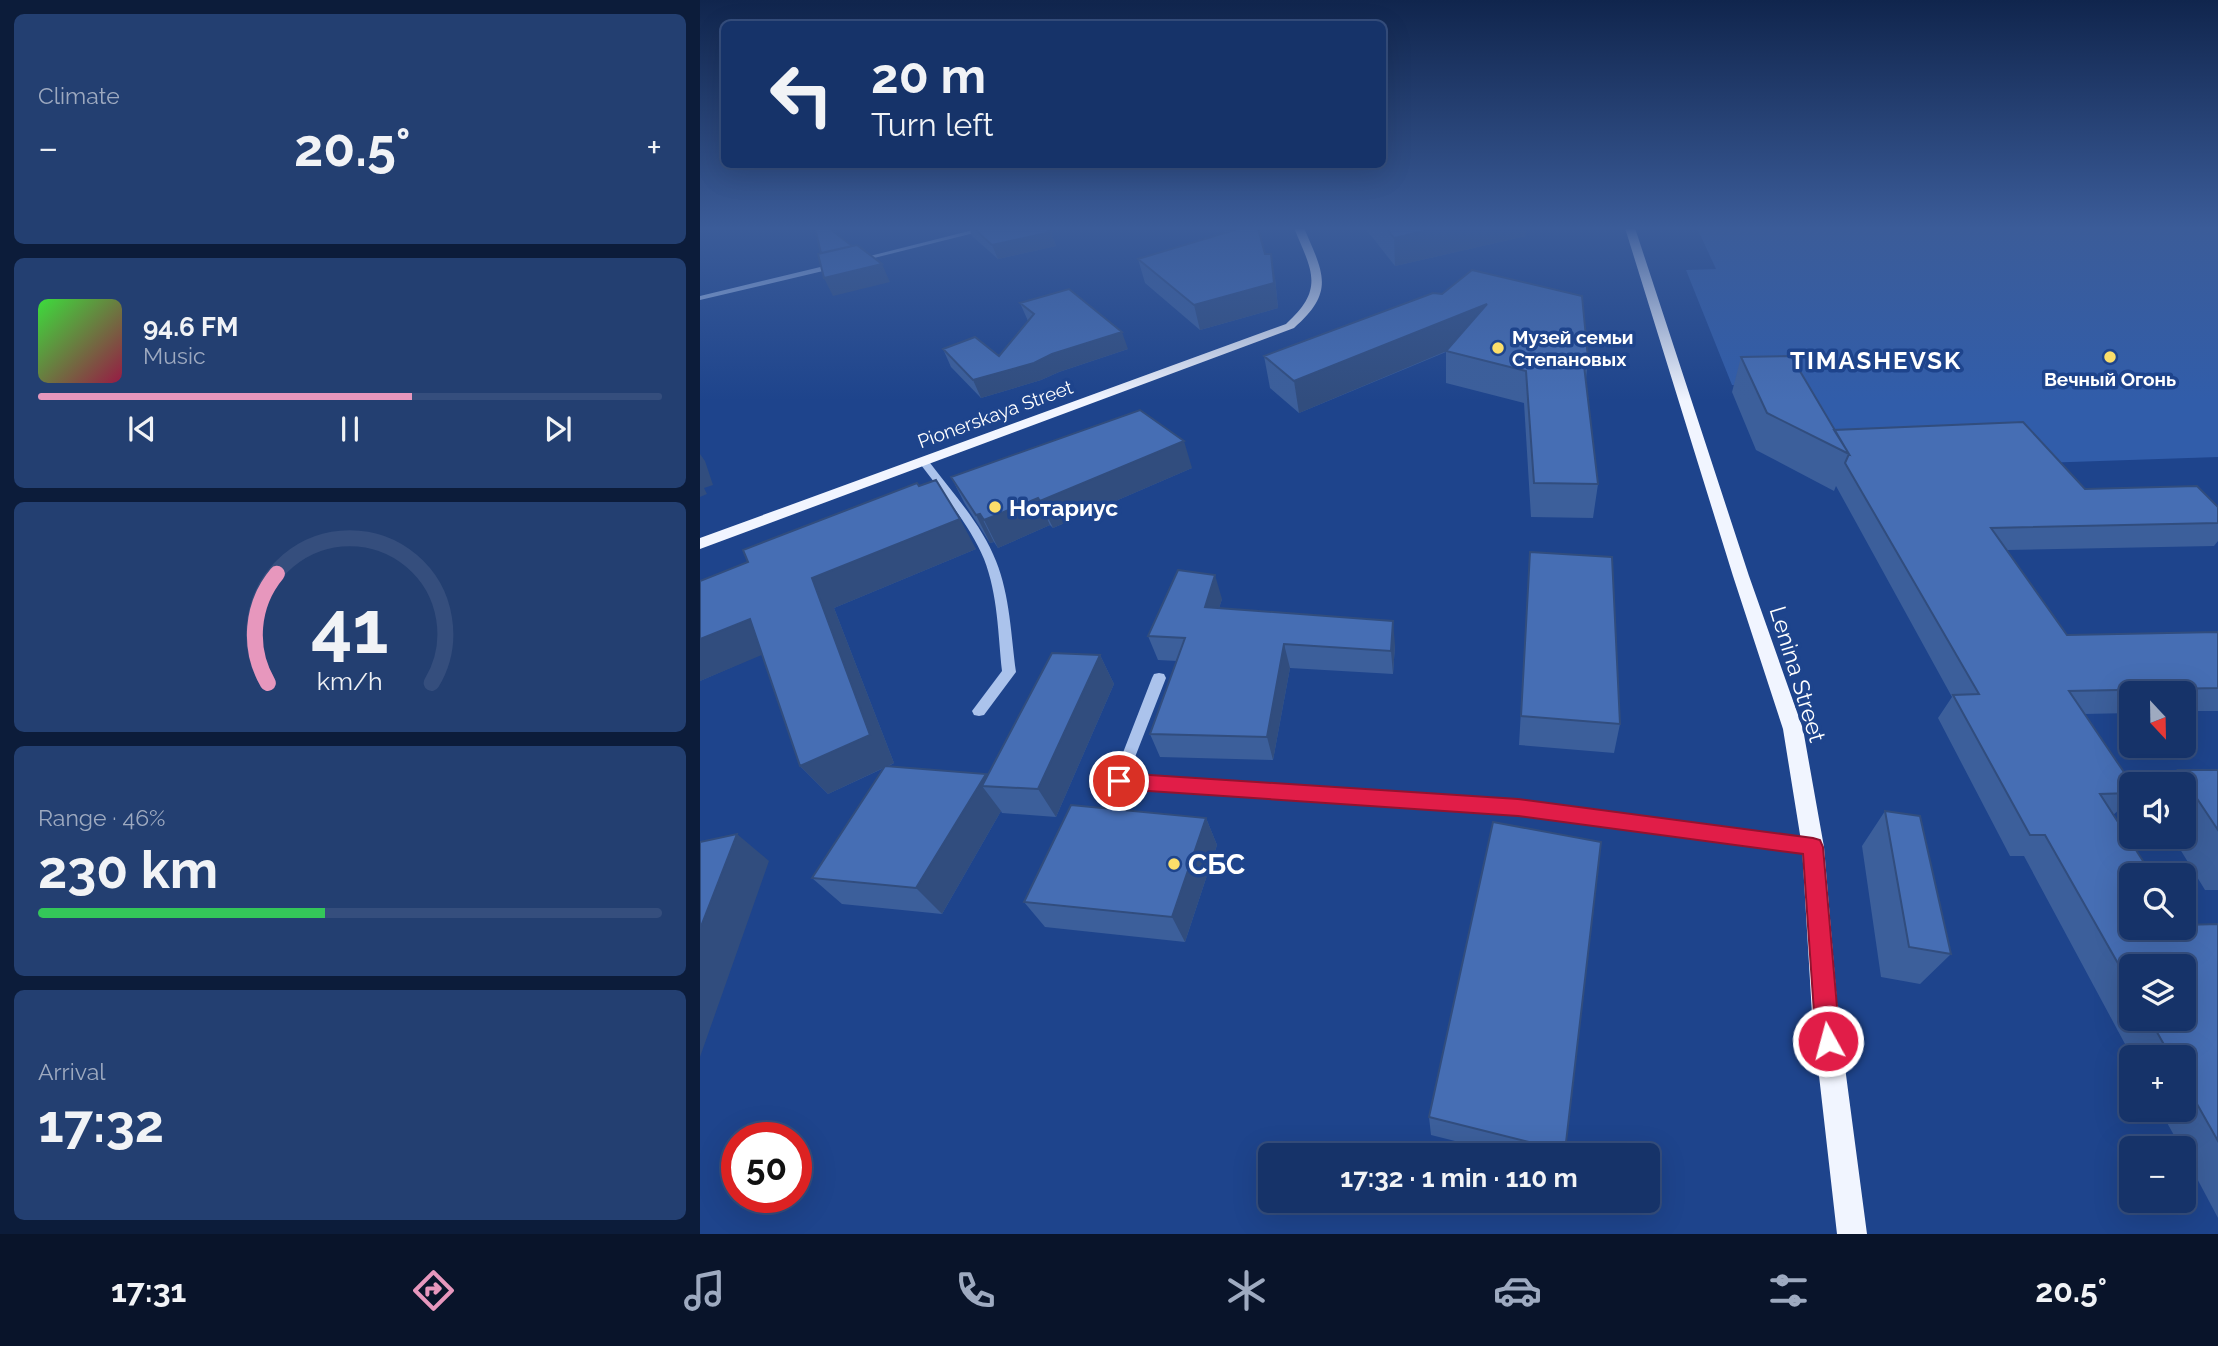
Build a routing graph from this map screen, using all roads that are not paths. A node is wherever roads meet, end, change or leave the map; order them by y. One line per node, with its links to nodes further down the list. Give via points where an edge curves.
1 (751, 286): 4 (lane)
2 (1319, 286): 5 (main road, Pionerskaya Street, via 1318,296 1290,326)
3 (1648, 286): 9 (main road, Lenina Street, via 1793,729)
4 (700, 298)
5 (923, 461): 6 (main road, Pionerskaya Street); 8 (lane, via 990,559 1000,598 1009,672)
6 (700, 544)
7 (1159, 678): 9 (lane, via 1119,781 1518,808)
8 (979, 711)
9 (1813, 847): 10 (main road, Lenina Street, via 1825,1014)
10 (1852, 1234)

